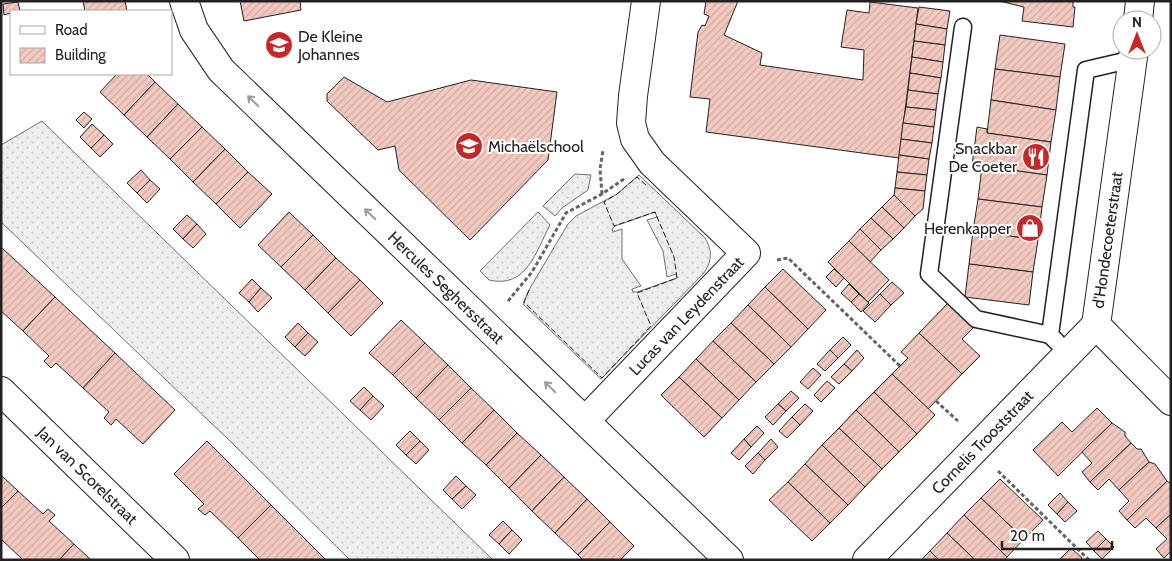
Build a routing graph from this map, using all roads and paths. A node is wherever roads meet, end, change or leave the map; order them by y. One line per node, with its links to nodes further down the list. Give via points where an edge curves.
1 (184, 1): 9 (street, Hercules Seghersstraat, one-way to 1, via 220,70 194,30)
2 (646, 1): 6 (street, Lucas van Leydenstraat, via 631,123 635,139)
3 (963, 27): 10 (lane, via 930,274 976,319)
4 (1115, 60): 10 (lane, via 1086,70)
5 (1132, 60): 8 (street, d'Hondecoeterstraat)
6 (646, 156): 7 (street, Lucas van Leydenstraat); 9 (path, via 628,176 566,213 532,272)
7 (746, 253): 11 (path, via 758,264 788,258); 14 (street, Lucas van Leydenstraat)
8 (1096, 324): 10 (street, Cornelis Trooststraat); 13 (street, d'Hondecoeterstraat)
9 (486, 326): 14 (street, Hercules Seghersstraat, one-way to 9)
10 (1059, 344): 19 (street, Cornelis Trooststraat)
11 (900, 366)
12 (1, 391): 17 (street, Jan van Scorelstraat)
13 (1171, 401)
14 (585, 421): 18 (street, Hercules Seghersstraat)
15 (1007, 479): 16 (path)
16 (1087, 559)
17 (175, 560)
18 (729, 560)
19 (867, 560)

